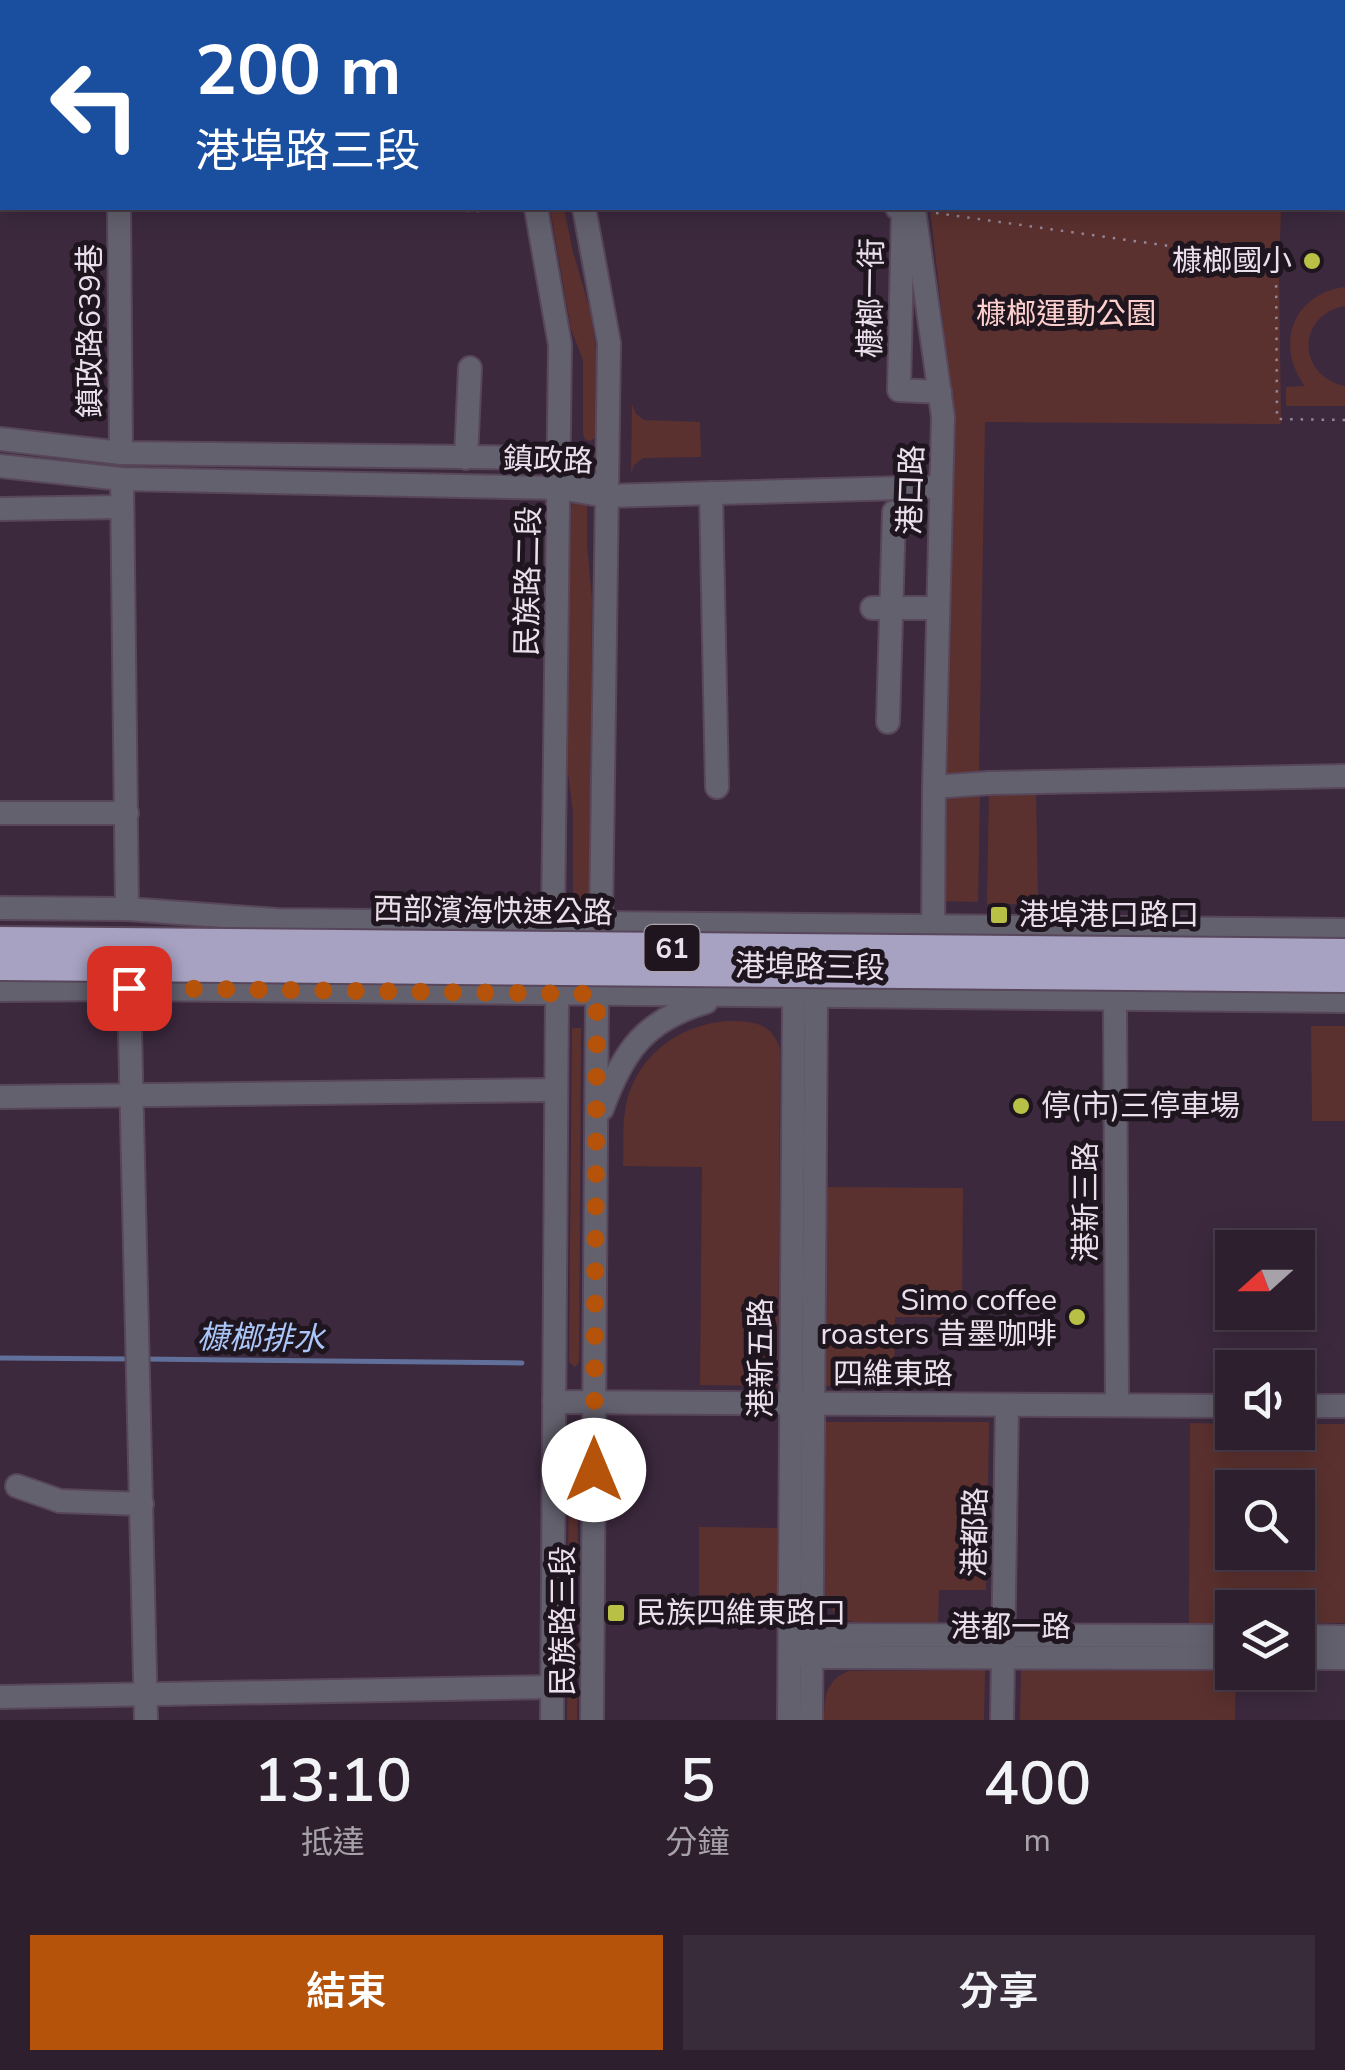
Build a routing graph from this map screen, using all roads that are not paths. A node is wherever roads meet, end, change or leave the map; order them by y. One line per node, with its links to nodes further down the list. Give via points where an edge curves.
1 (119, 210): 9 (street, 鎮政路639巷)
2 (536, 210): 11 (street, 民族路二段, via 560,345)
3 (584, 210): 17 (street, via 608,343)
4 (904, 210): 7 (street, 槺榔一街, via 899,390)
5 (904, 210): 7 (street, 港口路)
6 (470, 368): 10 (street)
7 (940, 392): 14 (street, 港口路)
8 (0, 439): 9 (street, 鎮政路)
9 (121, 454): 10 (street, 鎮政路)
10 (466, 458): 11 (street, 鎮政路)
11 (559, 458): 15 (street, 民族路二段); 17 (street, 鎮政路)
12 (0, 466): 13 (street, 鎮政路)
13 (122, 479): 15 (street, 鎮政路); 18 (street)
14 (940, 487): 16 (street); 22 (street, 港口路)
15 (559, 488): 17 (street, 鎮政路); 32 (street, 民族路二段)
16 (711, 493): 17 (street); 25 (street)
17 (606, 496): 33 (street)
18 (122, 508): 19 (street); 28 (street)
19 (0, 509)
20 (894, 512): 21 (street)
21 (881, 608): 22 (street); 23 (street)
22 (938, 608): 26 (street, 港口路)
23 (888, 722)
24 (1345, 776): 26 (street)
25 (717, 787)
26 (934, 787): 34 (street, 港口路)
27 (0, 812): 28 (street)
28 (127, 814): 30 (street)
29 (0, 908): 30 (street, 港埠路三段)
30 (127, 909): 31 (street, 港埠路三段)
31 (276, 920): 32 (street, 港埠路三段); 35 (street, 港埠路三段)
32 (553, 922): 33 (street, 港埠路三段); 39 (street, 民族路二段)
33 (601, 923): 34 (street, 港埠路三段); 47 (street, 民族路三段)
34 (934, 926): 36 (street, 港埠路三段); 50 (street, 港口路)
35 (0, 930)
36 (1345, 930)
37 (0, 942): 38 (highway, 西部濱海快速公路 / 61, bridge)
38 (1345, 954)
39 (555, 958): 46 (street, 民族路三段)
40 (0, 966): 42 (highway, 西部濱海快速公路 / 61, bridge)
41 (0, 977): 45 (street, 港埠路三段, via 123,978)
42 (1345, 978)
43 (129, 988): 44 (street, 港埠路三段); 45 (street, 港埠路三段); 54 (street)
44 (0, 990)
45 (275, 992): 46 (street, 港埠路三段)
46 (557, 994): 47 (street, 港埠路三段); 53 (street, 民族路三段)
47 (597, 994): 48 (street, 港埠路三段); 56 (street, 民族路三段)
48 (728, 996): 49 (street, 港埠路三段); 56 (street, via 677,1012 643,1035 616,1073)
49 (805, 997): 50 (street, 港埠路三段); 59 (street, 港新五路)
50 (933, 998): 51 (street, 港埠路三段)
51 (1115, 1000): 52 (street, 港埠路三段); 61 (street, 港新三路)
52 (1345, 1002)
53 (556, 1090): 54 (street); 57 (street, 民族路三段)
54 (133, 1095): 55 (street); 66 (street)
55 (0, 1097)
56 (596, 1127): 58 (street, 民族路三段)
57 (554, 1402): 58 (street, 四維東路); 75 (street, 民族路三段)
58 (594, 1402): 59 (street, 四維東路); 80 (street, 民族路三段)
59 (802, 1404): 60 (street, 四維東路); 70 (street, 港新五路)
60 (1007, 1404): 61 (street, 四維東路); 71 (street, 港都路)
61 (1116, 1405): 62 (street, 四維東路)
62 (1215, 1406)
63 (1315, 1406): 64 (street)
64 (1345, 1406)
65 (17, 1486): 66 (street, via 60,1501)
66 (142, 1504): 76 (street)
67 (1315, 1636): 68 (street)
68 (1345, 1636)
69 (1215, 1637): 71 (street, 港都一路)
70 (800, 1646): 71 (street, 港都一路); 81 (street, 港新五路); 82 (street, 港新五路)
71 (1003, 1646): 72 (street, 港都一路); 83 (street, 港都路)
72 (1215, 1657)
73 (1315, 1658): 74 (street)
74 (1345, 1658)
75 (552, 1687): 76 (street); 79 (street, 民族路三段)
76 (146, 1694): 77 (street); 78 (street)
77 (0, 1697)
78 (146, 1720)
79 (552, 1720)
80 (592, 1720)
81 (789, 1720)
82 (810, 1720)
83 (1002, 1720)

